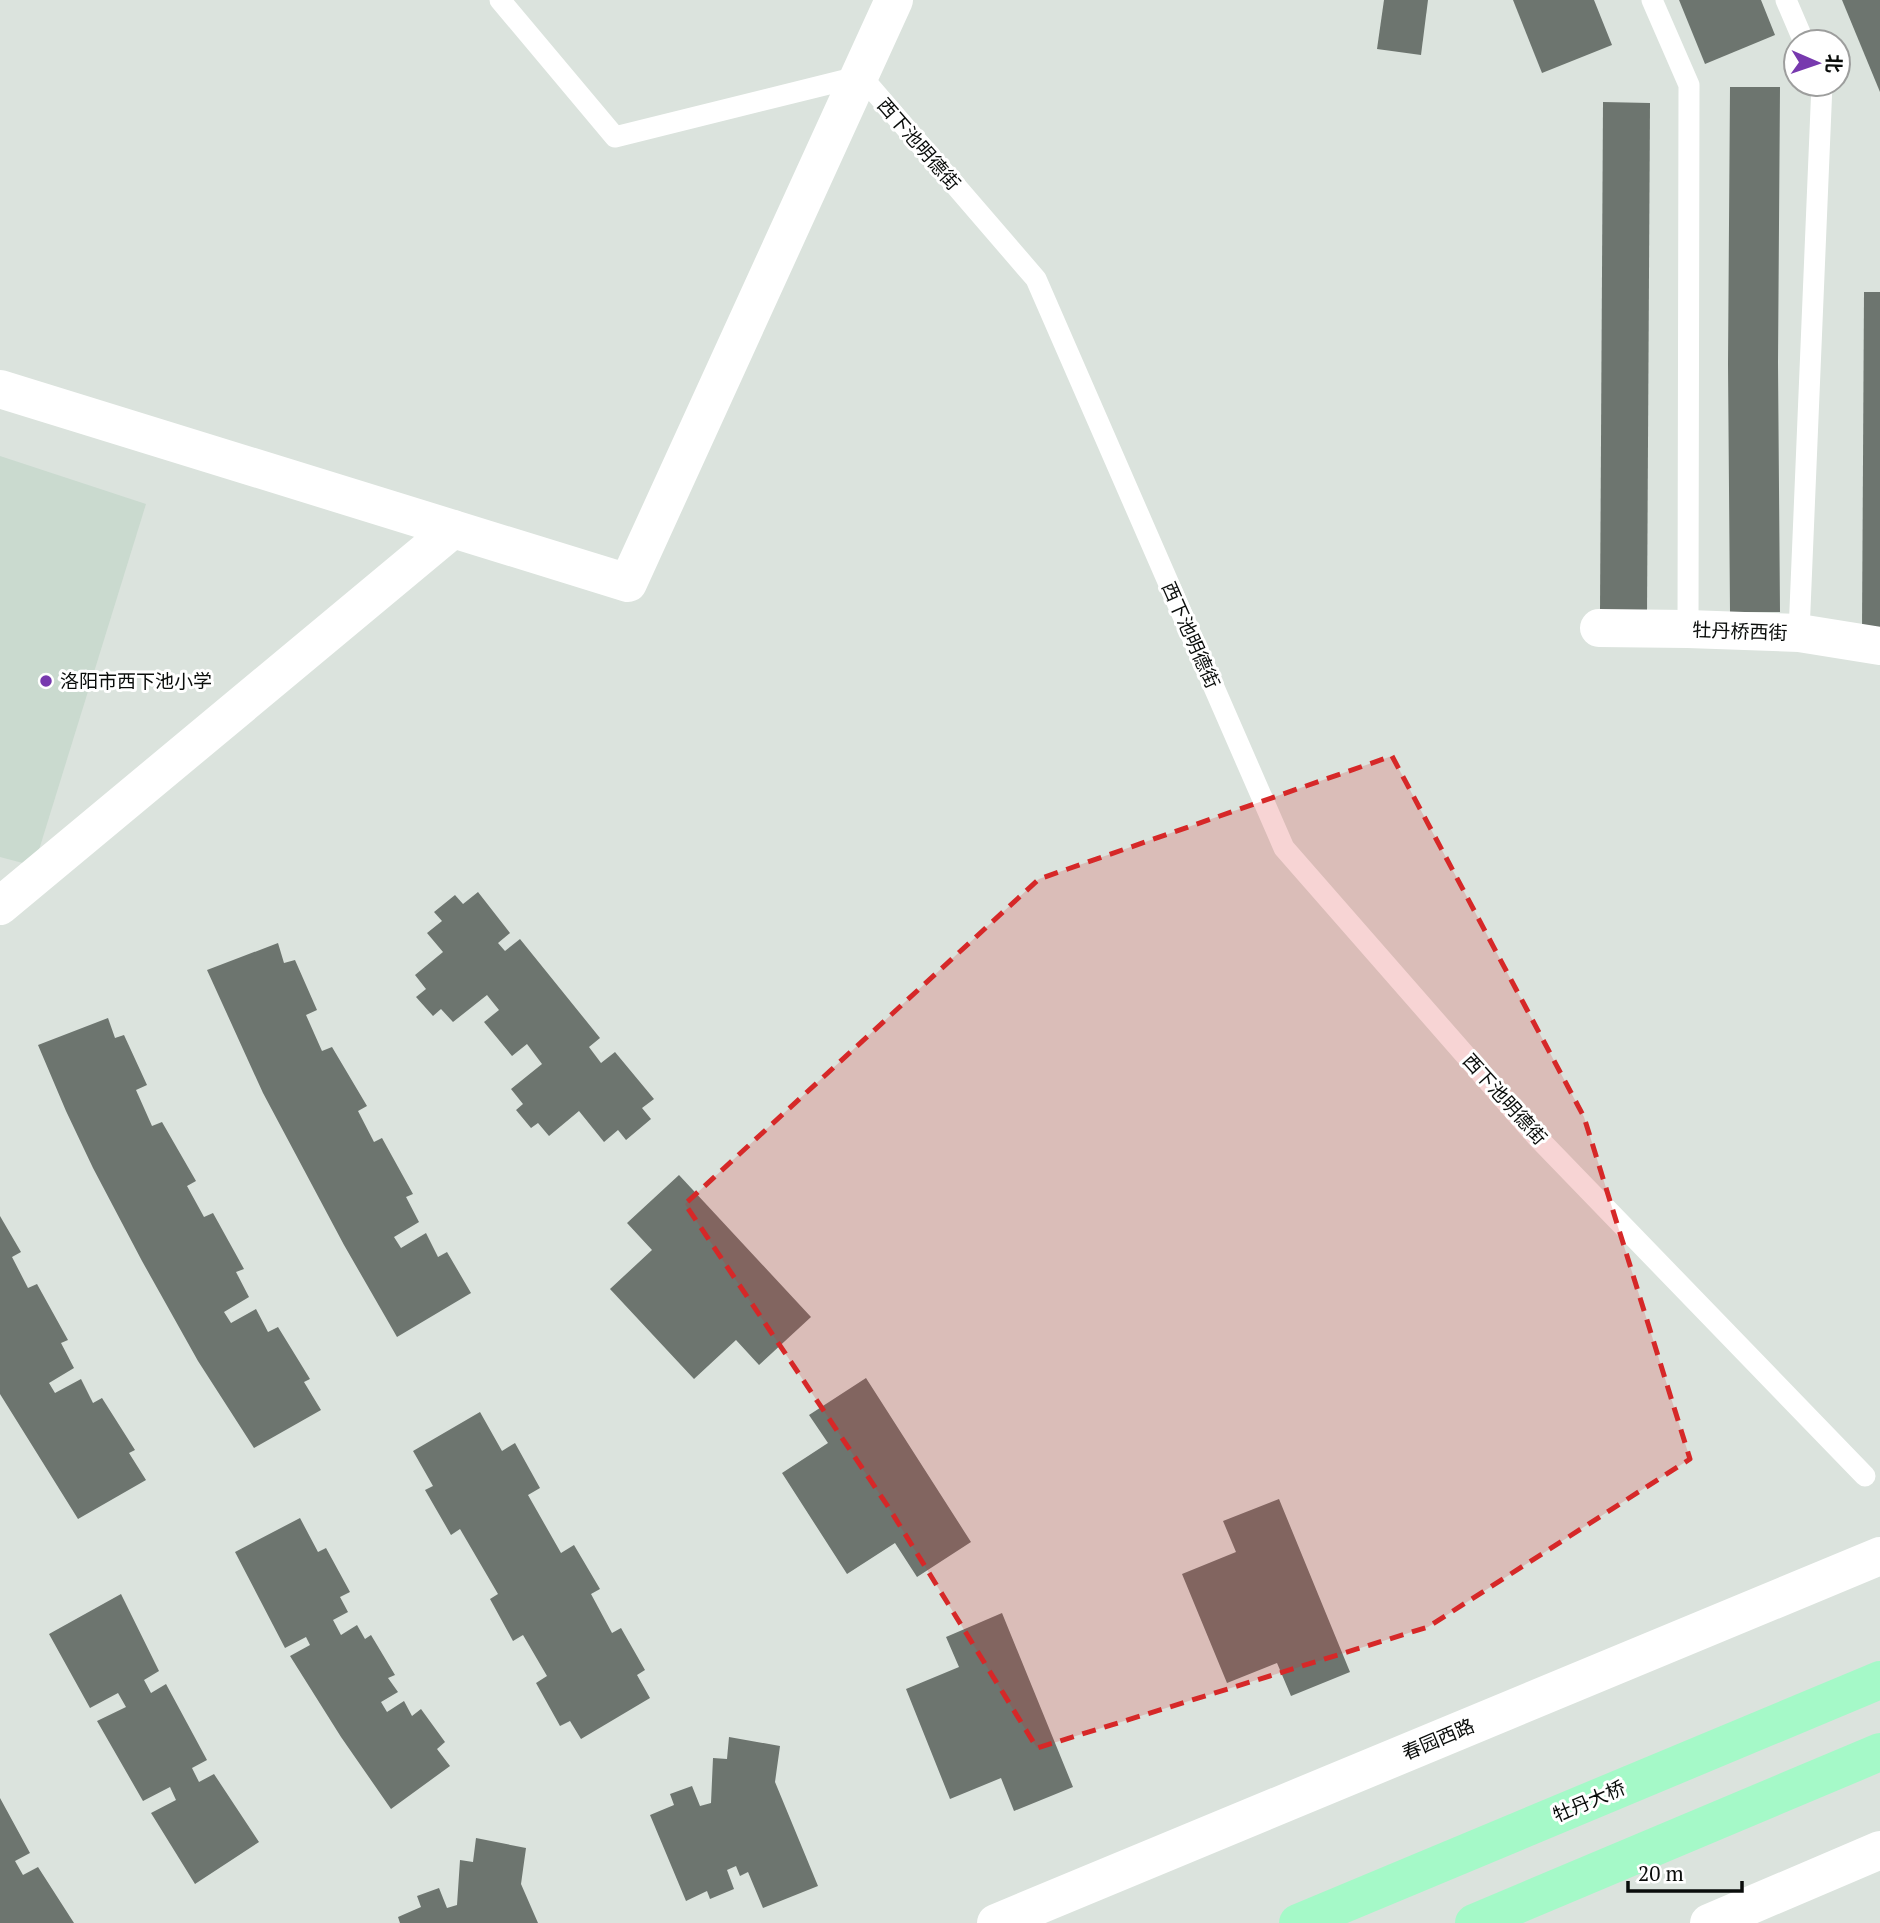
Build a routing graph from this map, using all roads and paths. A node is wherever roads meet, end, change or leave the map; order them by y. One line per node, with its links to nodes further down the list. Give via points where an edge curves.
1 (500, 0): 6 (lane, via 615,137)
2 (894, 0): 6 (street)
3 (1651, 0): 11 (lane, via 1689,85)
4 (1786, 0): 5 (lane)
5 (1798, 28)
6 (861, 76): 9 (street, via 628,583); 15 (lane, 西下池明德街, via 1036,279 1284,848 1537,1137)
7 (1821, 98): 12 (lane)
8 (0, 389): 9 (street)
9 (453, 528): 14 (street)
10 (1599, 628): 11 (street, 牡丹桥西街)
11 (1688, 629): 12 (street, 牡丹桥西街)
12 (1798, 634): 13 (street, 牡丹桥西街)
13 (1880, 646)
14 (8, 891)
15 (1865, 1476)
16 (1880, 1556): 20 (street, 春园西路)
17 (1880, 1680): 21 (main road, 牡丹大桥)
18 (1880, 1752): 22 (main road)
19 (1880, 1850): 23 (street)
20 (996, 1923)
21 (1298, 1923)
22 (1474, 1923)
23 (1709, 1923)

